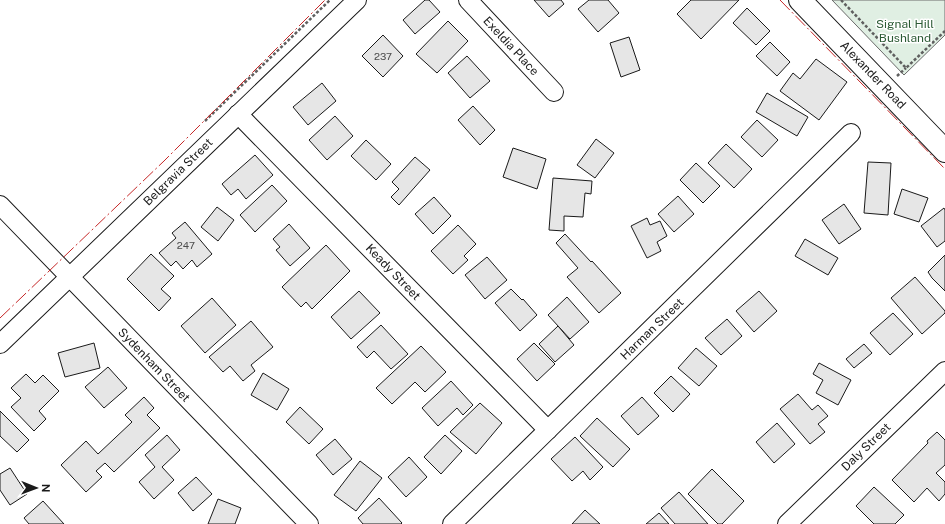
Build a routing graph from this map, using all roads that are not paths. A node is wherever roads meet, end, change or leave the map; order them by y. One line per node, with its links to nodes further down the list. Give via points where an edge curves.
1 (357, 0): 6 (street, Belgravia Street)
2 (468, 0): 5 (street, Exeldia Place)
3 (800, 0): 9 (main road, Alexander Road)
4 (817, 0): 7 (main road, Alexander Road, via 900,74)
5 (554, 92)
6 (238, 114): 11 (street, Belgravia Street); 14 (street, Keady Street)
7 (945, 132)
8 (851, 133): 14 (street, Harman Street)
9 (945, 151)
10 (0, 205): 11 (street, Sydenham Street)
11 (69, 277): 12 (street, Belgravia Street); 15 (street, Sydenham Street)
12 (0, 344)
13 (945, 371): 17 (street, Daly Street)
14 (548, 430): 16 (street, Harman Street)
15 (309, 524)
16 (452, 524)
17 (786, 524)

